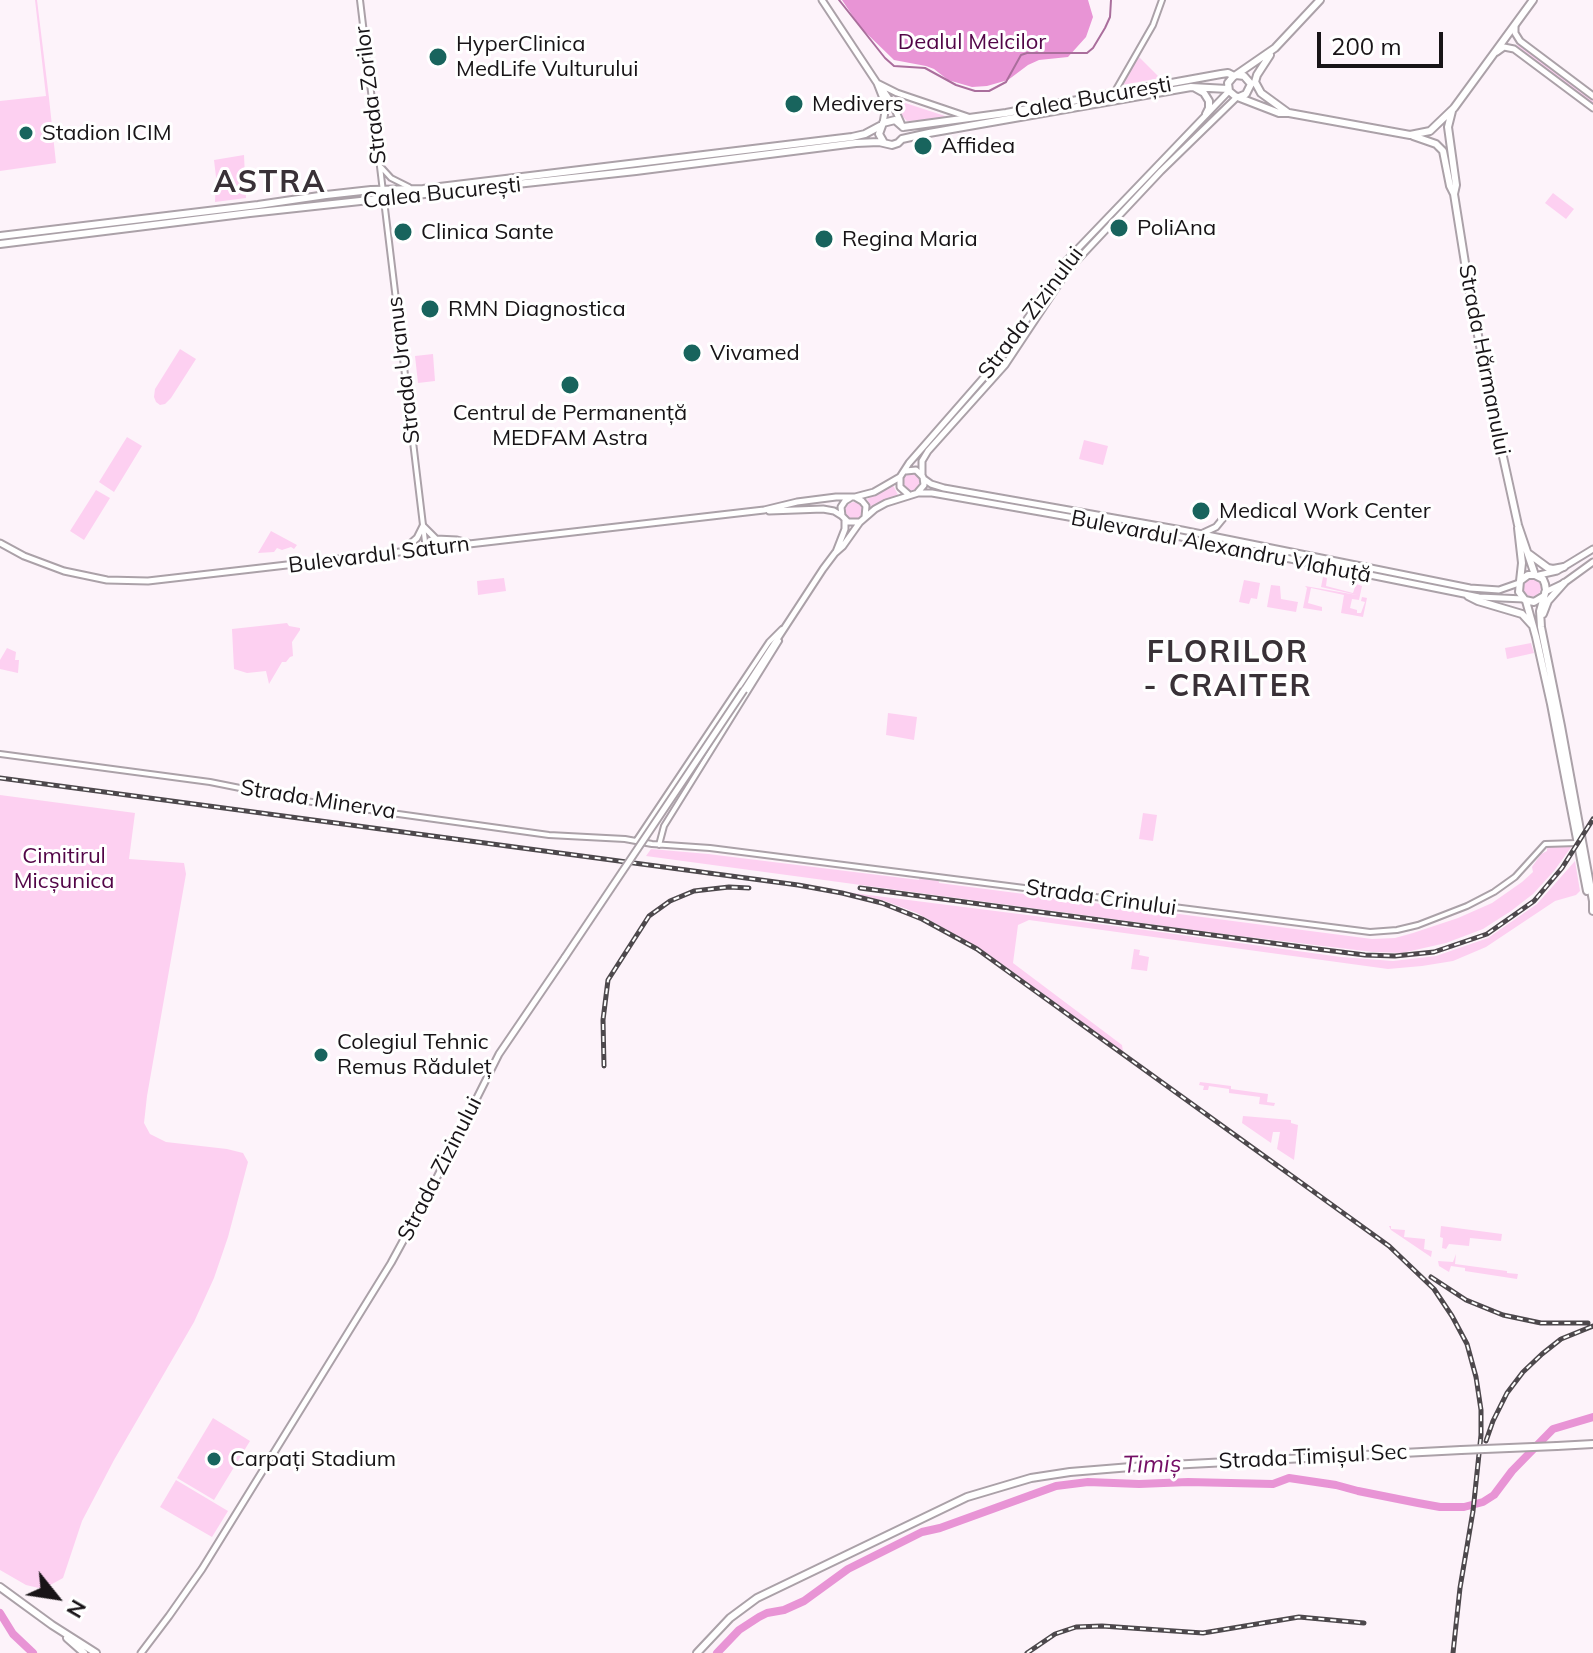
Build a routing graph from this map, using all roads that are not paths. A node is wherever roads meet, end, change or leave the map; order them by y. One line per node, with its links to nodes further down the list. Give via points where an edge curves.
1 (360, 0): 28 (street, Strada Zorilor)
2 (822, 0): 12 (main road)
3 (1162, 0): 15 (street)
4 (1320, 0): 8 (main road)
5 (1533, 0): 6 (main road)
6 (1515, 24): 7 (main road); 10 (main road)
7 (1520, 41): 9 (main road); 16 (main road)
8 (1275, 48): 11 (main road); 20 (main road, via 1255,82 1261,93)
9 (1514, 49): 10 (main road, via 1504,47); 19 (main road)
10 (1490, 58): 18 (main road)
11 (1235, 75): 14 (main road); 15 (main road, Calea București); 17 (main road, via 1251,84 1249,92)
12 (877, 83): 22 (main road); 23 (main road, via 886,106); 24 (main road)
13 (1191, 87): 14 (main road, Calea București); 21 (main road, via 1207,97); 26 (main road, Calea București)
14 (1229, 90): 17 (main road); 21 (main road, Strada Zizinului)
15 (1114, 93): 22 (main road, Calea București)
16 (1593, 96)
17 (1238, 97): 20 (main road, Strada Hărmanului); 37 (main road, Strada Zizinului, via 1076,260 1005,365 926,454)
18 (1454, 108): 25 (main road, via 1430,131); 31 (main road, Strada Hărmanului, via 1448,127)
19 (1593, 108)
20 (1289, 113): 25 (main road, Strada Hărmanului)
21 (1206, 114): 35 (main road, Strada Zizinului, via 1067,260 1000,359)
22 (973, 118): 24 (main road, Calea București)
23 (882, 124): 24 (main road, via 891,120); 27 (main road, via 879,134); 29 (main road, Calea București, via 852,137)
24 (902, 126): 26 (main road)
25 (1410, 135): 31 (main road, Strada Hărmanului, via 1443,151)
26 (902, 139): 27 (main road)
27 (885, 143): 32 (main road, Calea București)
28 (379, 161): 29 (street, via 396,181); 30 (street, Strada Zorilor)
29 (423, 189): 30 (main road, Calea București)
30 (382, 190): 32 (street, Strada Uranus); 33 (main road, Calea București)
31 (1454, 194): 45 (main road, Strada Hărmanului)
32 (383, 200): 34 (main road, Calea București); 46 (street, Strada Uranus)
33 (0, 236)
34 (0, 244)
35 (905, 471): 36 (main road); 37 (main road)
36 (900, 477): 39 (main road, via 900,487); 40 (main road, Bulevardul Saturn)
37 (923, 477): 38 (main road); 47 (main road, Bulevardul Alexandru Vlahuță, via 944,488)
38 (918, 493): 39 (main road); 61 (main road, Bulevardul Alexandru Vlahuță, via 1208,542)
39 (909, 494): 44 (main road)
40 (853, 498): 41 (main road, Bulevardul Saturn); 43 (main road, via 843,504); 44 (main road, via 866,506)
41 (764, 510): 43 (main road, Bulevardul Saturn, via 826,510); 49 (main road, Bulevardul Saturn)
42 (1225, 516): 47 (main road)
43 (844, 518): 44 (main road, via 852,523); 53 (main road, Strada Zizinului)
44 (862, 520): 53 (main road, Strada Zizinului)
45 (1518, 525): 54 (main road, Strada Hărmanului); 58 (main road, Strada Hărmanului)
46 (423, 526): 49 (main road, via 436,539); 51 (street, Strada Uranus); 52 (main road)
47 (1201, 534): 58 (main road, Bulevardul Alexandru Vlahuță, via 1470,588 1499,590)
48 (0, 543): 52 (main road, Bulevardul Saturn, via 64,571 128,581)
49 (471, 544): 51 (main road, Bulevardul Saturn)
50 (1593, 549): 56 (main road)
51 (426, 550): 52 (main road, Bulevardul Saturn)
52 (400, 553)
53 (835, 553): 63 (main road, Strada Zizinului)
54 (1527, 553): 56 (main road, via 1548,568); 57 (main road, Strada Hărmanului)
55 (1593, 562): 59 (main road)
56 (1564, 567): 57 (main road)
57 (1536, 575): 58 (main road); 60 (main road, via 1544,582)
58 (1520, 582): 62 (main road)
59 (1564, 583): 60 (main road); 64 (main road, via 1548,601)
60 (1545, 594): 62 (main road, via 1534,602); 64 (main road)
61 (1468, 596): 62 (main road, Bulevardul Alexandru Vlahuță); 65 (main road, via 1522,614)
62 (1525, 600): 65 (main road)
63 (790, 620): 67 (street, Strada Zizinului, via 769,642); 69 (street, Strada Zizinului, via 664,826); 76 (main road, Strada Zizinului, bridge, via 499,1054 391,1263 216,1548)
64 (1541, 621): 70 (main road)
65 (1535, 631): 68 (main road)
66 (0, 754): 67 (street, Strada Minerva, via 210,782 357,809)
67 (636, 841): 69 (street, Strada Crinului)
68 (1577, 843): 69 (street, Strada Crinului, via 1545,844 1524,870 1483,898 1418,925 1370,932); 70 (main road)
69 (659, 845)
70 (1593, 910)
71 (1593, 1444): 77 (main road, Strada Timișul Sec, bridge, via 1131,1467 1031,1478 967,1497 752,1601)
72 (0, 1587): 73 (main road)
73 (52, 1625): 74 (main road); 75 (main road)
74 (84, 1653)
75 (96, 1653)
76 (143, 1653)
77 (697, 1653)

